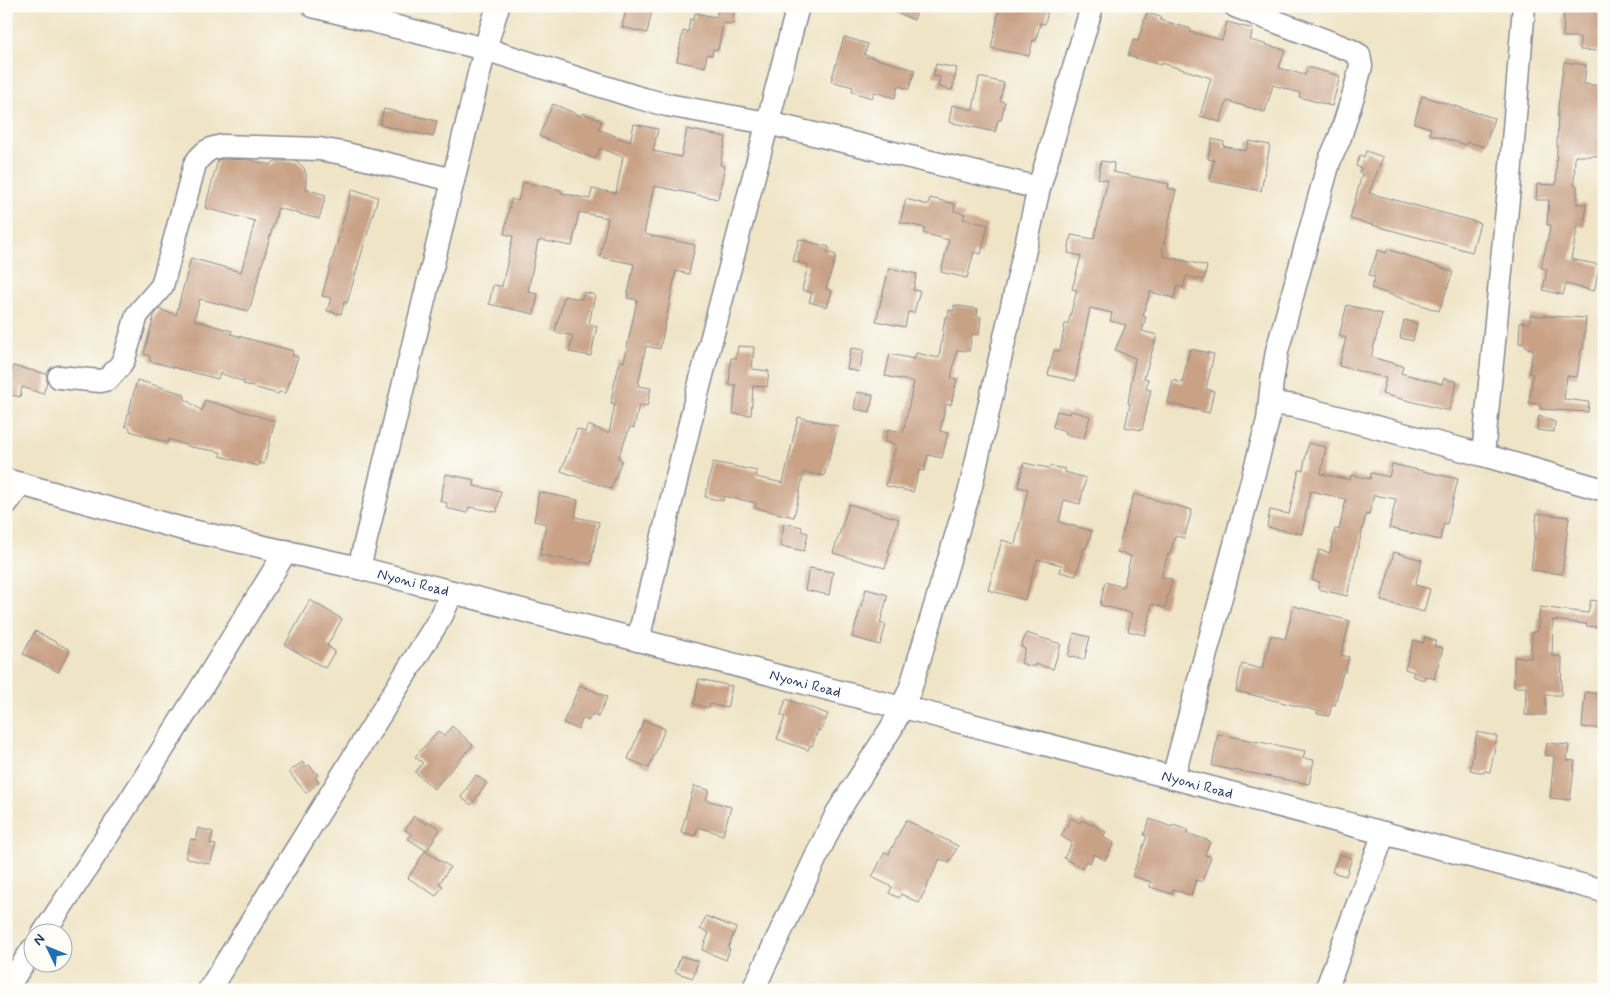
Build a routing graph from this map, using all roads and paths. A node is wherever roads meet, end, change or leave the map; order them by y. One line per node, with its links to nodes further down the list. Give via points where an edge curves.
1 (313, 6): 7 (street)
2 (498, 6): 7 (street)
3 (798, 6): 8 (street)
4 (1092, 6): 10 (street)
5 (1235, 6): 12 (street, via 1350,50 1359,55 1361,66 1346,122 1329,162 1290,301 1277,351)
6 (1524, 6): 13 (street)
7 (486, 49): 8 (street, via 636,97); 9 (street)
8 (768, 123): 10 (street); 20 (street, via 694,406)
9 (453, 180): 11 (street, via 319,149 212,148 195,164 162,286 137,315 120,367 108,379 100,381); 18 (street)
10 (1039, 188): 21 (street, via 971,486)
11 (59, 377)
12 (1270, 403): 13 (street, via 1295,406); 22 (street)
13 (1483, 455): 15 (street)
14 (14, 482): 16 (street); 17 (street, Nyoni Road, via 184,529)
15 (1604, 490)
16 (6, 504)
17 (286, 551): 18 (street, Nyoni Road); 25 (street)
18 (359, 568): 19 (street, Nyoni Road)
19 (452, 592): 20 (street, Nyoni Road); 28 (street, via 442,615)
20 (638, 640): 21 (street, Nyoni Road)
21 (902, 708): 22 (street, Nyoni Road); 29 (street, via 837,813)
22 (1172, 778): 23 (street, Nyoni Road)
23 (1384, 833): 24 (street, Nyoni Road); 30 (street)
24 (1604, 891)
25 (50, 924)
26 (22, 965): 27 (street)
27 (6, 989)
28 (209, 990)
29 (753, 990)
30 (1326, 990)

